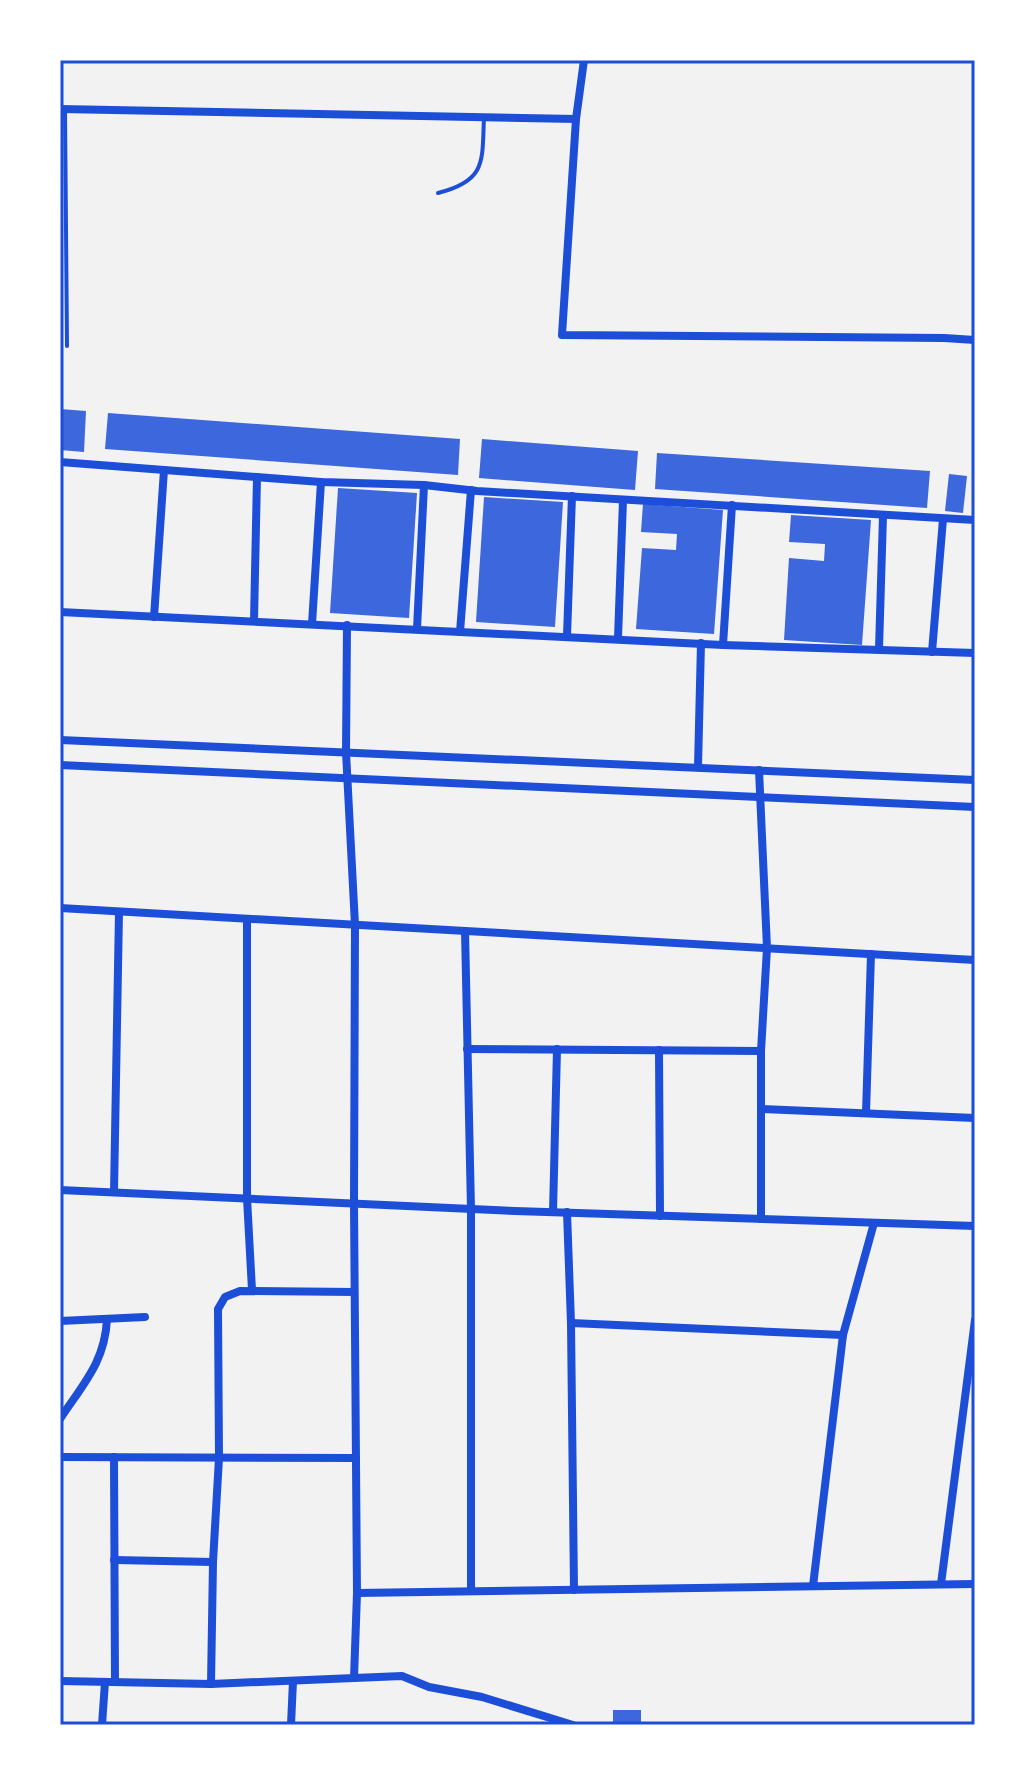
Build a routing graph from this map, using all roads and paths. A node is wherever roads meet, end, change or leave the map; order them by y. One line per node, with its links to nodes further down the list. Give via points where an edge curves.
1 (584, 60): 4 (street)
2 (63, 110): 3 (street); 7 (lane)
3 (484, 117): 4 (street); 5 (lane, via 483,158 477,172 463,186)
4 (576, 119): 6 (street, via 562,335)
5 (438, 193)
6 (975, 340)
7 (67, 346)
8 (60, 462): 9 (street)
9 (164, 470): 10 (street); 21 (street)
10 (257, 477): 11 (street); 22 (street)
11 (321, 482): 12 (street); 23 (street)
12 (424, 485): 13 (street); 25 (street)
13 (471, 490): 14 (street); 26 (street)
14 (572, 496): 15 (street); 27 (street)
15 (623, 500): 16 (street); 28 (street)
16 (732, 505): 17 (street); 30 (street)
17 (883, 516): 18 (street); 31 (street)
18 (943, 519): 19 (street); 32 (street)
19 (975, 520)
20 (60, 612): 21 (street)
21 (154, 617): 22 (street)
22 (254, 621): 23 (street)
23 (312, 624): 24 (street)
24 (347, 625): 25 (street); 35 (street)
25 (417, 629): 26 (street)
26 (460, 632): 27 (street)
27 (567, 636): 28 (street)
28 (618, 638): 29 (street)
29 (701, 643): 30 (street); 37 (street)
30 (723, 645): 31 (street)
31 (879, 649): 32 (street)
32 (932, 652): 33 (street)
33 (975, 653)
34 (60, 740): 35 (street)
35 (346, 752): 37 (street); 39 (street)
36 (60, 765): 39 (street)
37 (698, 767): 38 (street)
38 (759, 770): 40 (street); 41 (street)
39 (348, 777): 41 (street); 46 (street)
40 (975, 780)
41 (759, 797): 42 (street); 48 (street)
42 (975, 807)
43 (60, 908): 44 (street)
44 (119, 912): 45 (street); 59 (street)
45 (247, 919): 46 (street); 60 (street)
46 (355, 925): 47 (street); 61 (street)
47 (465, 931): 48 (street); 51 (street)
48 (767, 948): 49 (street); 54 (street)
49 (871, 954): 50 (street); 56 (street)
50 (975, 960)
51 (467, 1049): 52 (street); 62 (street)
52 (557, 1049): 53 (street); 63 (street)
53 (659, 1050): 54 (street); 65 (street)
54 (761, 1051): 55 (street)
55 (761, 1109): 56 (street); 66 (street)
56 (866, 1113): 57 (street)
57 (975, 1118)
58 (60, 1190): 59 (street)
59 (114, 1192): 60 (street)
60 (247, 1198): 61 (street); 69 (street)
61 (354, 1203): 62 (street); 70 (street)
62 (471, 1209): 63 (street); 88 (street)
63 (553, 1212): 64 (street)
64 (567, 1212): 65 (street); 75 (street)
65 (660, 1216): 66 (street)
66 (761, 1219): 67 (street)
67 (874, 1223): 68 (street); 76 (street)
68 (975, 1226)
69 (252, 1290): 70 (street); 80 (street, via 225,1297 218,1309)
70 (354, 1292): 81 (street)
71 (145, 1317): 72 (street)
72 (107, 1319): 74 (street); 77 (street, via 101,1357)
73 (975, 1320): 84 (street)
74 (60, 1321)
75 (571, 1323): 76 (street); 87 (street)
76 (843, 1335): 86 (street)
77 (60, 1419)
78 (60, 1457): 79 (street)
79 (114, 1457): 80 (street); 82 (street)
80 (219, 1458): 81 (street); 83 (street)
81 (356, 1458): 89 (street)
82 (114, 1560): 83 (street); 93 (street)
83 (213, 1562): 94 (street)
84 (941, 1584): 85 (street); 86 (street)
85 (975, 1584)
86 (813, 1586): 87 (street)
87 (574, 1590): 88 (street)
88 (471, 1591): 89 (street)
89 (357, 1593): 90 (street)
90 (354, 1678): 92 (street); 97 (street, via 402,1676)
91 (60, 1681): 93 (street)
92 (293, 1681): 94 (street); 96 (street)
93 (110, 1682): 94 (street); 95 (street)
94 (211, 1684)
95 (102, 1725)
96 (291, 1725)
97 (573, 1725)

